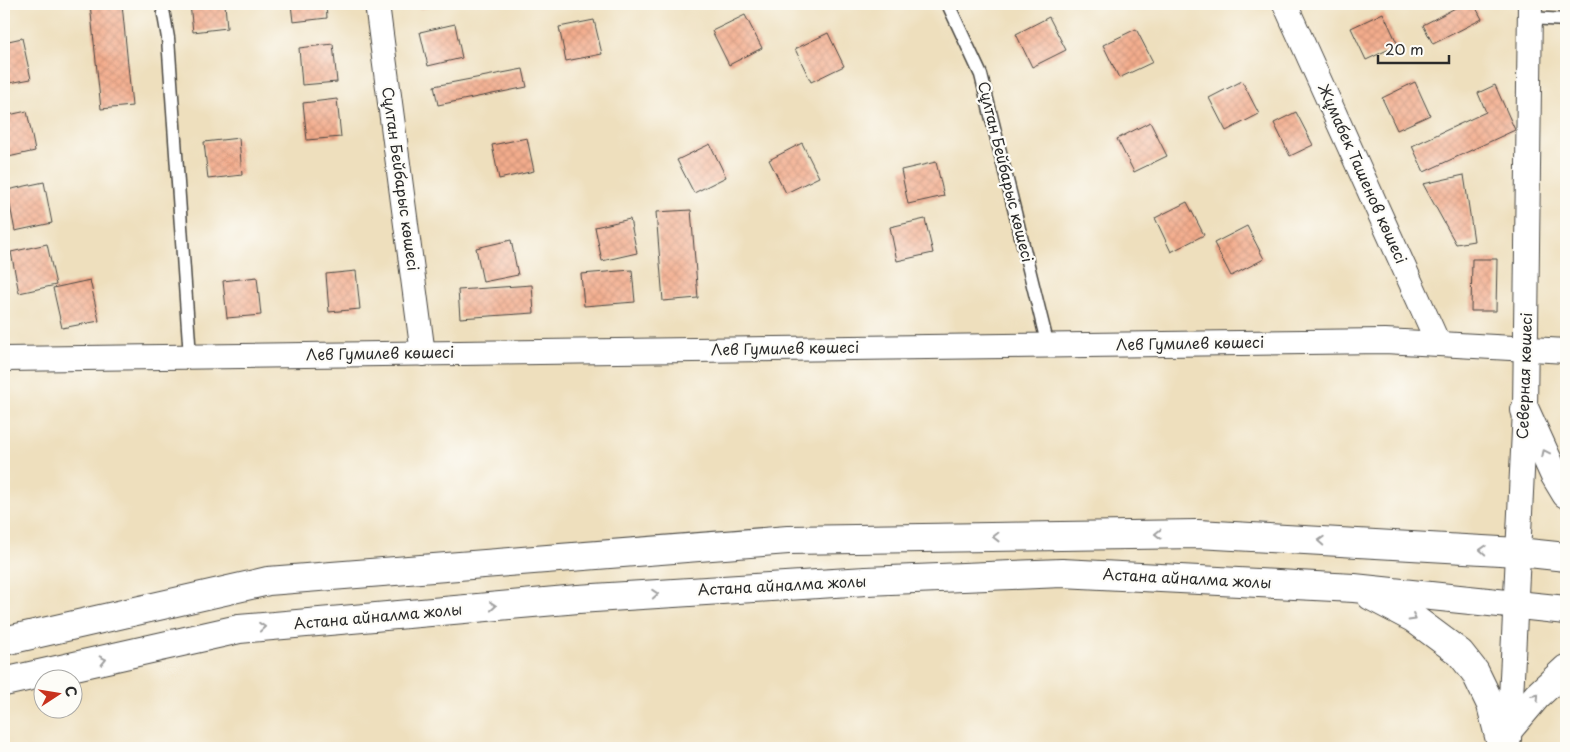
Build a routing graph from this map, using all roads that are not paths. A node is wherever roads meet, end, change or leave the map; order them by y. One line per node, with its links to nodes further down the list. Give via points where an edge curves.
1 (162, 4): 12 (lane, via 168,38)
2 (377, 4): 11 (street, Сұлтан Бейбарыс көшесі)
3 (948, 4): 8 (lane, Сұлтан Бейбарыс көшесі, via 981,75)
4 (1285, 4): 7 (street, Жұмабек Ташенов көшесі)
5 (1530, 11): 6 (lane); 9 (street, Северная көшесі)
6 (1566, 20)
7 (1438, 343): 8 (street, Лев Гумилев көшесі); 9 (street, Лев Гумилев көшесі)
8 (1048, 346): 11 (street, Лев Гумилев көшесі)
9 (1527, 349): 10 (street, Лев Гумилев көшесі); 14 (street, Северная көшесі)
10 (1566, 351)
11 (423, 354): 12 (street, Лев Гумилев көшесі)
12 (190, 357): 13 (street, Лев Гумилев көшесі)
13 (4, 359)
14 (1525, 410): 15 (highway, one-way to 14); 16 (street, Северная көшесі)
15 (1566, 494)
16 (1518, 552): 17 (highway); 19 (street, Северная көшесі); 21 (highway, one-way to 21, via 1198,534 788,540 268,582)
17 (1566, 557)
18 (1354, 588): 19 (highway, Астана айналма жолы); 23 (highway, Астана айналма жолы, one-way to 18, via 239,629 578,599 1062,573); 24 (highway, one-way to 24, via 1413,618 1460,653 1475,672)
19 (1515, 606): 20 (highway, Астана айналма жолы); 24 (street, Северная көшесі)
20 (1566, 610)
21 (4, 641)
22 (1566, 669): 24 (highway, one-way to 22, via 1537,696)
23 (4, 682)
24 (1507, 742)

